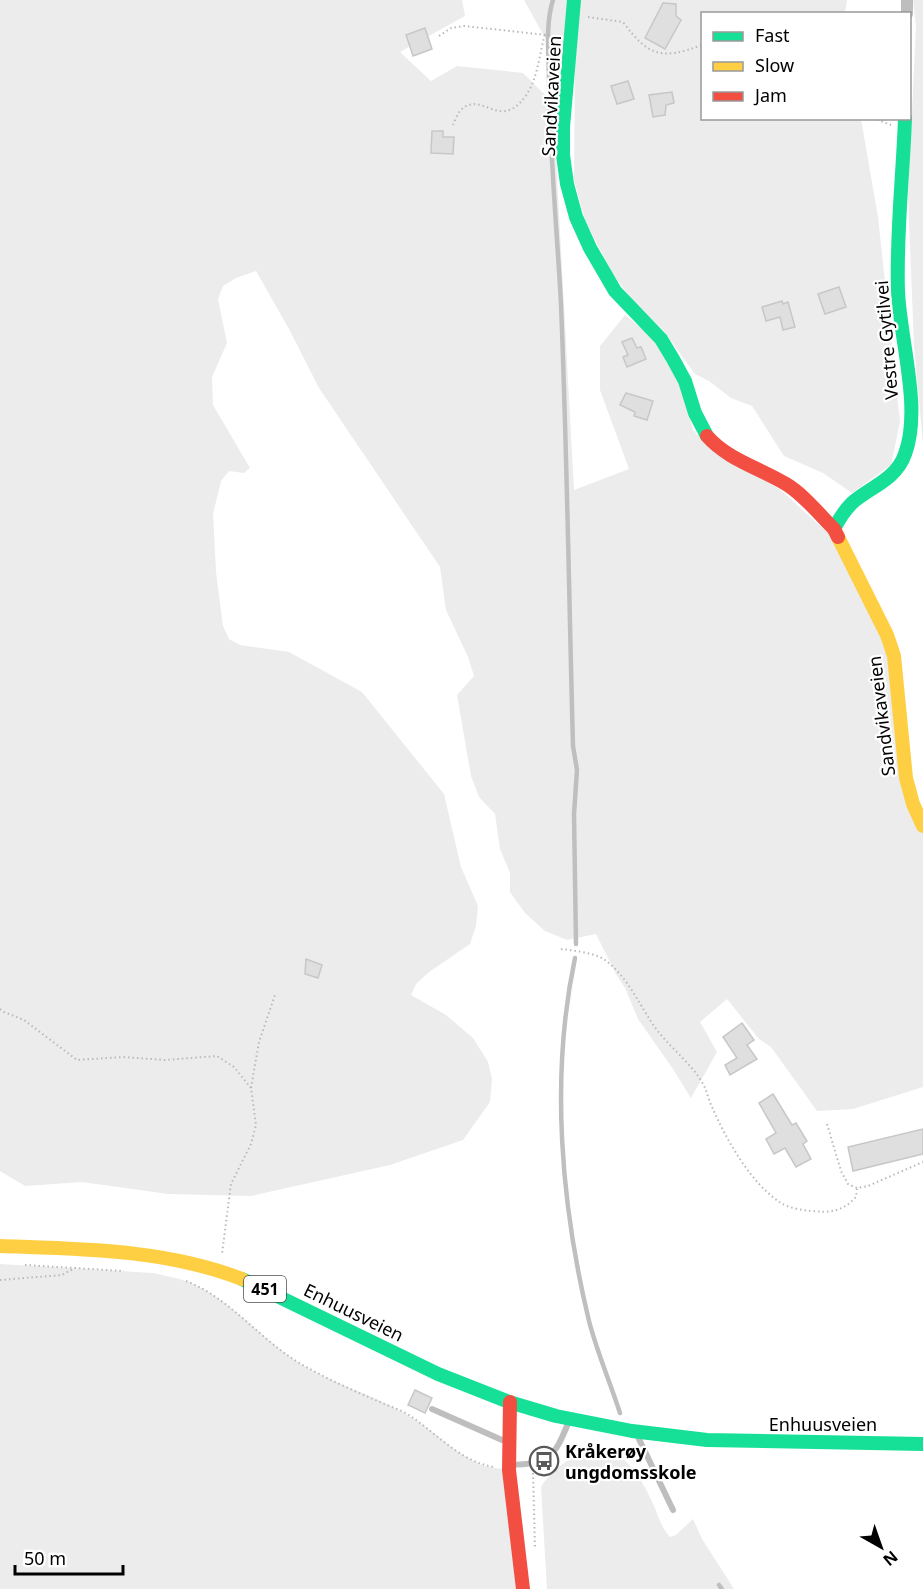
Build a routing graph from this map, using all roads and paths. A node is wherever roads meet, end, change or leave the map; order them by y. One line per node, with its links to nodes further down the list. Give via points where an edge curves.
1 (574, 0): 2 (street, Sandvikaveien)
2 (573, 15): 6 (path, via 623,22 648,49 660,54); 9 (street, Sandvikaveien, via 563,155 576,217 590,248 615,291 661,339 674,359 703,431 714,444 788,485)
3 (545, 34): 4 (path, via 464,26); 5 (path); 8 (path, via 536,75 518,104 500,113 482,105 470,105 461,109)
4 (439, 36)
5 (555, 36)
6 (701, 45)
7 (905, 120): 9 (street, Vestre Gytilvei, via 898,295 910,402 906,453 890,477 846,508)
8 (453, 125)
9 (834, 529): 10 (street, Sandvikaveien, via 894,656 906,778 912,804)
10 (923, 826)
11 (561, 949): 17 (path, via 594,955 618,973 654,1026 698,1076 727,1137 764,1190 782,1204 800,1210 835,1212 856,1197)
12 (275, 995): 14 (path, via 259,1042)
13 (0, 1009): 14 (path, via 24,1020 77,1060 217,1056 234,1067)
14 (251, 1089): 21 (path, via 256,1125 231,1184)
15 (826, 1124): 17 (path, via 841,1171 848,1184)
16 (923, 1161): 17 (path)
17 (857, 1188)
18 (0, 1246): 21 (street, Enhuusveien / 451, via 150,1255)
19 (21, 1265): 20 (path)
20 (74, 1268): 22 (path); 23 (path, via 62,1275)
21 (219, 1271): 25 (path); 26 (street, Enhuusveien / 451, via 273,1292 416,1363)
22 (130, 1272)
23 (0, 1280)
24 (185, 1281): 25 (path)
25 (208, 1292): 33 (path, via 300,1363 405,1413 460,1454 484,1466)
26 (510, 1402): 28 (street, Enhuusveien / 451); 30 (street)
27 (432, 1409): 30 (lane)
28 (570, 1418): 29 (street, Enhuusveien / 451); 32 (lane, via 554,1453)
29 (637, 1433): 31 (street, Enhuusveien / 451, via 743,1442); 34 (lane)
30 (509, 1440): 33 (street)
31 (923, 1444)
32 (533, 1465): 33 (lane); 35 (path)
33 (509, 1468): 36 (street)
34 (673, 1510)
35 (535, 1556)
36 (523, 1589)

